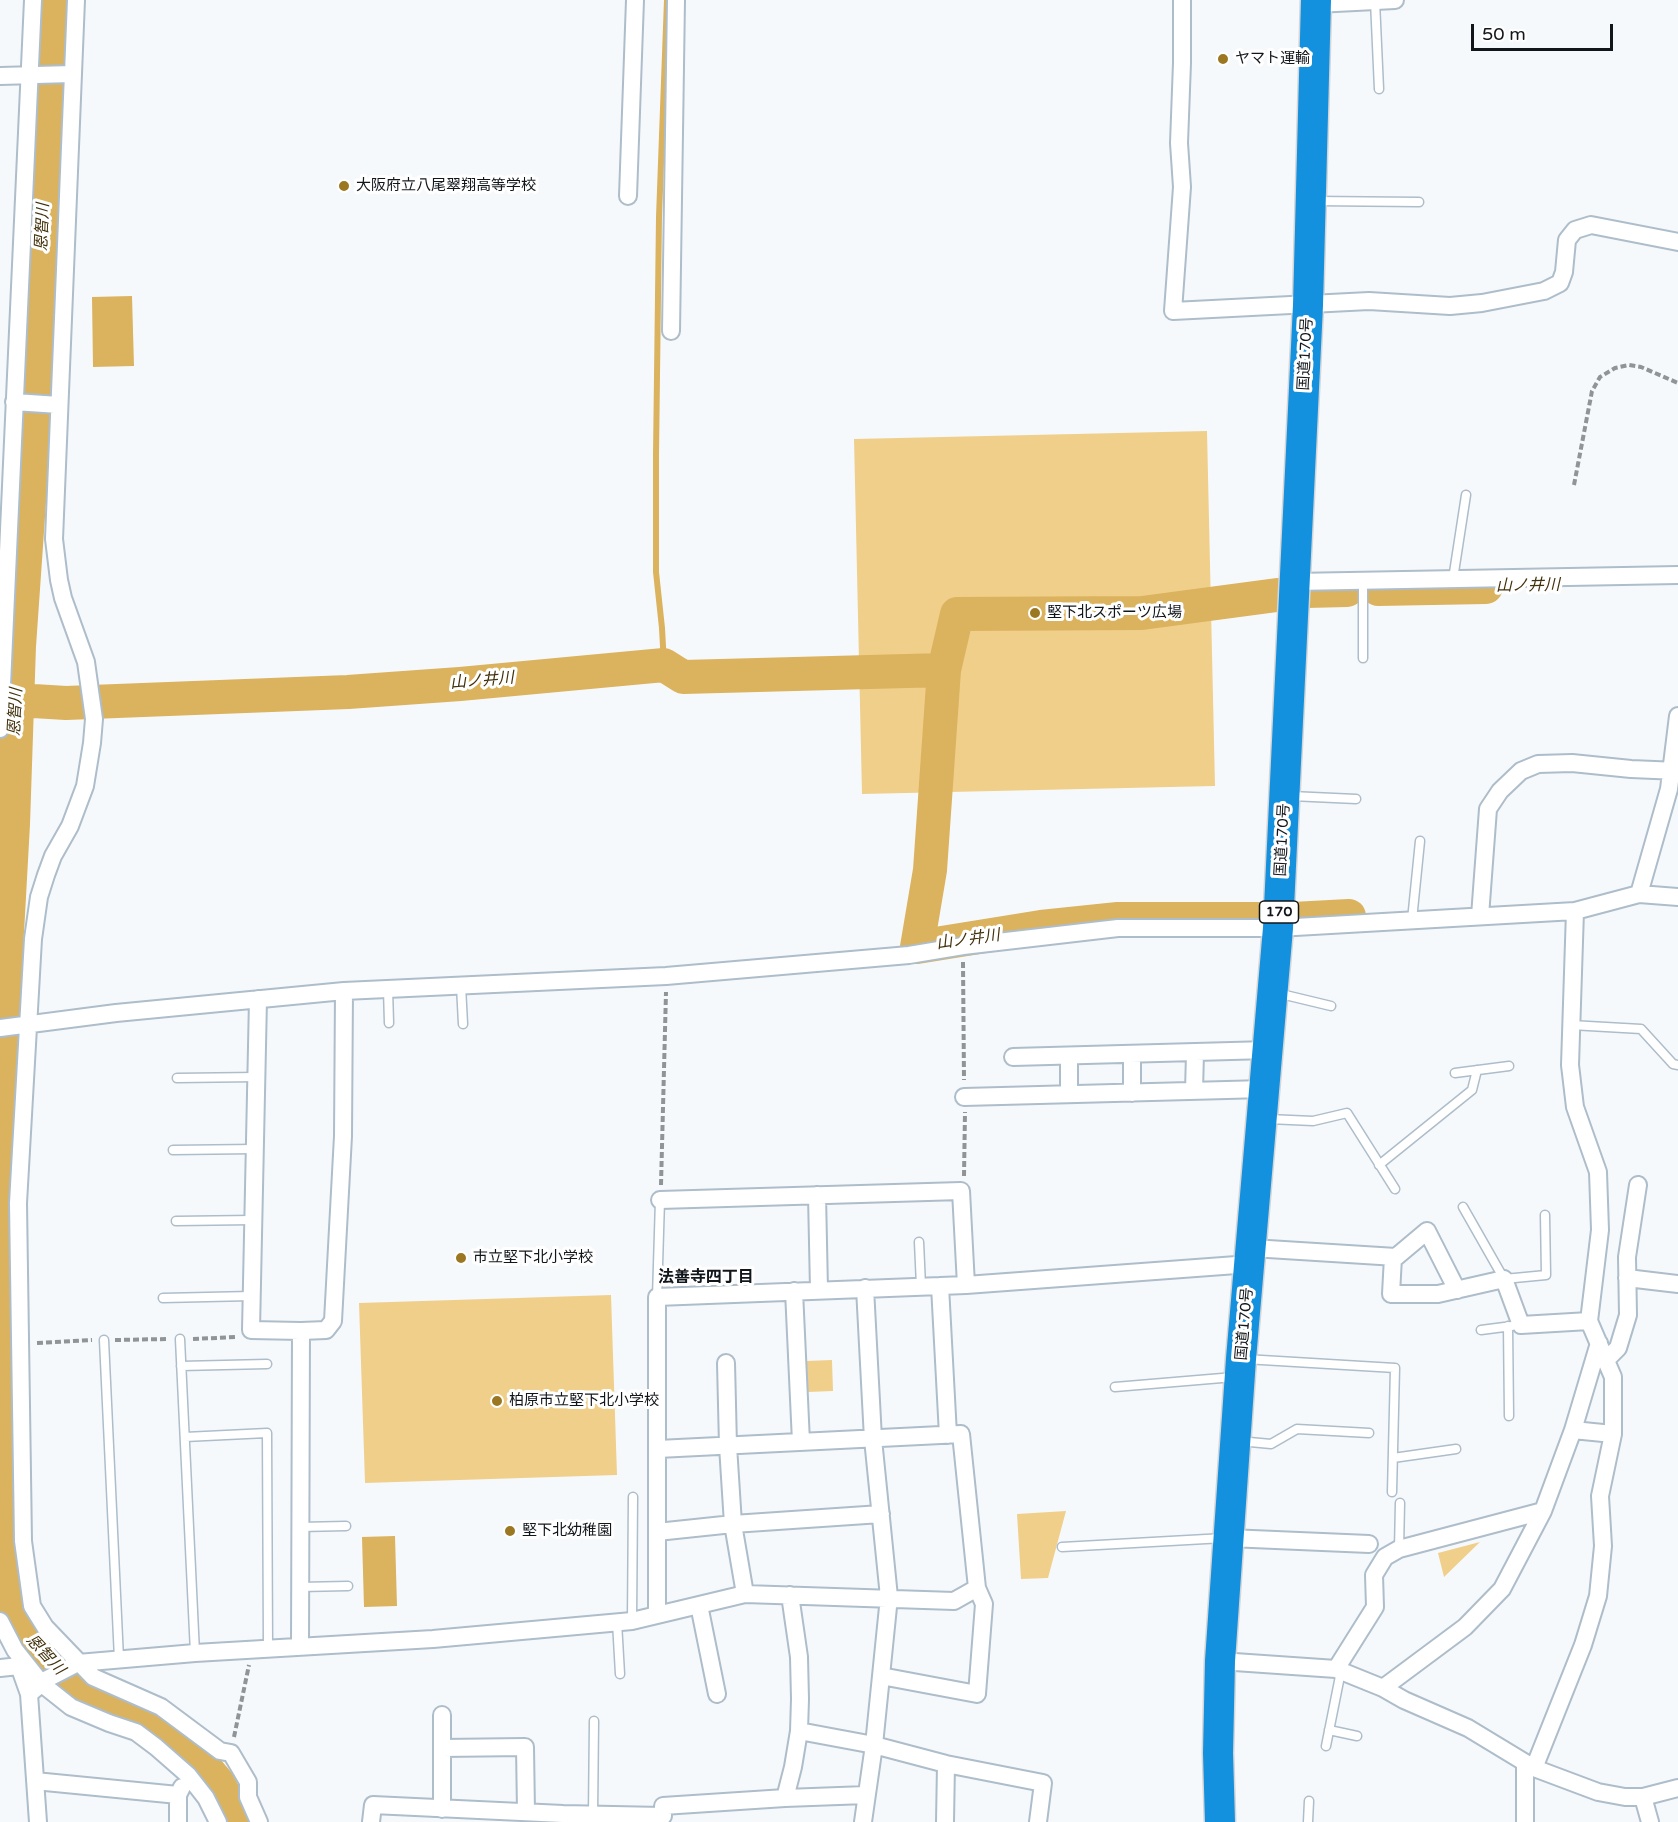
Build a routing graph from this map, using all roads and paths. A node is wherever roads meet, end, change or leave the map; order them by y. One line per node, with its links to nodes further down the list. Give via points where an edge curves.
1 (33, 0): 10 (street)
2 (76, 0): 9 (street)
3 (635, 0): 13 (street)
4 (676, 0): 18 (street)
5 (1182, 0): 17 (street, via 1179,143 1182,187 1173,311)
6 (1395, 0): 7 (street)
7 (1375, 1): 8 (street); 12 (lane)
8 (1316, 2): 14 (highway, 国道170号 / 170)
9 (69, 74): 10 (street); 21 (street)
10 (31, 75): 11 (street); 20 (street)
11 (0, 76)
12 (1379, 89)
13 (628, 196)
14 (1311, 201): 15 (lane); 17 (highway, 国道170号 / 170)
15 (1419, 202)
16 (1678, 242): 17 (street, via 1591,225 1575,230 1567,240 1560,283 1544,291 1450,306 1369,301)
17 (1308, 305): 27 (highway, 国道170号 / 170)
18 (671, 331)
19 (1678, 383): 22 (path, via 1629,365 1599,377 1592,391)
20 (20, 402): 21 (street); 30 (street)
21 (56, 404): 50 (street, via 54,539 58,580 86,662 94,719 85,786 39,897)
22 (1574, 485)
23 (1466, 495): 25 (lane)
24 (1678, 575): 25 (street)
25 (1453, 579): 26 (street)
26 (1363, 580): 27 (street); 28 (lane)
27 (1294, 582): 32 (highway, 国道170号 / 170)
28 (1363, 657)
29 (1678, 716): 31 (street)
30 (0, 729)
31 (1675, 771): 35 (street); 38 (street, via 1572,763 1538,764 1521,771 1488,809)
32 (1285, 795): 33 (lane); 40 (highway, 国道170号 / 170)
33 (1356, 799)
34 (1420, 841): 39 (lane)
35 (1639, 894): 36 (street); 37 (street)
36 (1678, 897)
37 (1575, 911): 38 (street); 52 (street)
38 (1480, 916): 39 (street)
39 (1412, 921): 40 (street)
40 (1278, 928): 41 (street, via 1118,928); 46 (highway, 国道170号 / 170)
41 (963, 946): 42 (street, via 909,955); 69 (path)
42 (666, 976): 43 (street); 78 (path)
43 (461, 986): 44 (street); 51 (lane)
44 (388, 989): 45 (street); 49 (lane)
45 (344, 991): 47 (street); 103 (street, via 343,1136 333,1321 326,1330)
46 (1273, 992): 48 (lane); 54 (highway, 国道170号 / 170)
47 (258, 999): 50 (street); 63 (street)
48 (1331, 1006)
49 (389, 1023)
50 (24, 1024): 53 (street); 107 (street, via 18,1203)
51 (463, 1024)
52 (1571, 1025): 59 (lane, via 1641,1029); 99 (street, via 1575,1107 1598,1172 1600,1230)
53 (0, 1028)
54 (1268, 1050): 55 (street); 65 (highway, 国道170号 / 170)
55 (1195, 1053): 56 (street); 66 (street)
56 (1132, 1054): 57 (street); 67 (street)
57 (1069, 1056): 58 (street); 68 (street)
58 (1013, 1057)
59 (1678, 1065)
60 (1509, 1066): 61 (lane)
61 (1477, 1070): 62 (lane); 73 (lane, via 1472,1090)
62 (1455, 1073)
63 (256, 1077): 64 (lane); 71 (street)
64 (177, 1078)
65 (1264, 1089): 66 (street); 70 (highway, 国道170号 / 170)
66 (1194, 1091): 67 (street)
67 (1132, 1093): 68 (street)
68 (1069, 1094): 69 (street)
69 (964, 1097): 76 (path, via 965,1172)
70 (1262, 1119): 73 (lane, via 1313,1121 1347,1113); 84 (highway, 国道170号 / 170)
71 (255, 1149): 72 (lane); 81 (street)
72 (173, 1150)
73 (1379, 1165): 75 (lane)
74 (1638, 1185): 86 (street)
75 (1395, 1189)
76 (961, 1191): 77 (street); 89 (street)
77 (817, 1195): 78 (street); 93 (street)
78 (660, 1200): 97 (lane)
79 (1463, 1207): 87 (lane)
80 (1545, 1215): 87 (lane, via 1546,1275)
81 (253, 1220): 82 (lane); 96 (street)
82 (176, 1221)
83 (919, 1242): 90 (lane)
84 (1251, 1256): 85 (street); 89 (street); 112 (highway, 国道170号 / 170)
85 (1393, 1257): 94 (street, via 1391,1294); 94 (street, via 1428,1231)
86 (1627, 1278): 88 (street); 108 (street, via 1629,1316 1617,1348)
87 (1504, 1279): 94 (street); 100 (street)
88 (1678, 1284)
89 (966, 1285): 91 (street)
90 (921, 1286): 91 (street); 92 (street)
91 (940, 1286): 118 (street)
92 (865, 1288): 93 (street); 120 (street)
93 (819, 1290): 95 (street)
94 (1457, 1290)
95 (794, 1291): 97 (street); 122 (street)
96 (251, 1296): 98 (lane); 101 (street)
97 (657, 1297): 124 (street)
98 (164, 1298)
99 (1589, 1321): 100 (street); 106 (street)
100 (1514, 1326): 102 (lane); 114 (lane)
101 (251, 1330): 103 (street); 104 (path, via 247,1336)
102 (1481, 1330)
103 (301, 1331): 134 (street)
104 (180, 1339): 105 (path); 111 (lane)
105 (104, 1340): 107 (path); 154 (lane)
106 (1599, 1343): 108 (street); 115 (street)
107 (19, 1344): 156 (street, via 23,1541 32,1606 45,1627)
108 (1606, 1360): 117 (street, via 1613,1377)
109 (726, 1363): 123 (street)
110 (267, 1364): 111 (lane)
111 (181, 1365): 119 (lane)
112 (1241, 1368): 113 (lane); 121 (highway, 国道170号 / 170); 126 (lane, via 1395,1368)
113 (1115, 1387)
114 (1509, 1416)
115 (1573, 1430): 117 (street); 130 (street)
116 (1369, 1433): 121 (lane, via 1297,1429 1271,1444)
117 (1614, 1434): 174 (street, via 1600,1496 1603,1546 1599,1596 1583,1645)
118 (948, 1435): 120 (street); 142 (street, via 961,1434)
119 (185, 1437): 151 (lane, via 267,1433); 152 (lane)
120 (873, 1438): 122 (street); 131 (street)
121 (1235, 1441): 136 (highway, 国道170号 / 170)
122 (801, 1442): 123 (street)
123 (728, 1446): 124 (street); 132 (street)
124 (658, 1449): 135 (street)
125 (1456, 1449): 126 (lane)
126 (1393, 1458): 127 (lane)
127 (1392, 1492)
128 (633, 1497): 149 (lane)
129 (1400, 1503): 139 (lane)
130 (1543, 1511): 139 (street); 162 (street, via 1502,1588 1465,1627)
131 (881, 1514): 132 (street); 145 (street)
132 (733, 1524): 135 (street); 143 (street)
133 (346, 1526): 134 (lane)
134 (300, 1527): 141 (street)
135 (657, 1532): 147 (street)
136 (1229, 1538): 137 (street); 138 (lane); 155 (highway, 国道170号 / 170)
137 (1369, 1544)
138 (1062, 1547)
139 (1399, 1549): 158 (street, via 1385,1557 1374,1575 1375,1607)
140 (348, 1586): 141 (lane)
141 (300, 1587): 150 (street)
142 (977, 1588): 145 (street, via 954,1601); 160 (street, via 984,1604 977,1694)
143 (746, 1594): 144 (street); 146 (street)
144 (790, 1595): 145 (street); 167 (street, via 799,1657)
145 (889, 1597): 160 (street)
146 (699, 1605): 147 (street); 163 (street)
147 (657, 1615): 149 (street)
148 (0, 1621): 153 (street)
149 (625, 1622): 150 (street); 159 (lane)
150 (300, 1646): 151 (street)
151 (260, 1649): 152 (street); 172 (path)
152 (195, 1653): 154 (street)
153 (17, 1658): 157 (street); 161 (street)
154 (119, 1659): 156 (street)
155 (1220, 1661): 158 (street); 197 (highway, 国道170号 / 170)
156 (78, 1663): 161 (street); 172 (street, via 93,1677 161,1707 220,1751)
157 (0, 1668)
158 (1339, 1670): 162 (street); 166 (lane)
159 (620, 1674)
160 (881, 1676): 169 (street)
161 (39, 1686): 175 (street, via 71,1707 136,1732); 176 (street)
162 (1383, 1688): 174 (street, via 1468,1728)
163 (717, 1694)
164 (442, 1715): 171 (street)
165 (594, 1721): 185 (lane)
166 (1329, 1730): 168 (lane); 170 (lane)
167 (799, 1731): 169 (street); 181 (street)
168 (1357, 1736)
169 (874, 1745): 173 (street); 179 (street)
170 (1326, 1746)
171 (442, 1748): 183 (street, via 525,1747); 184 (street)
172 (231, 1753): 192 (street, via 248,1782 248,1797)
173 (946, 1764): 195 (street); 196 (street, via 1043,1783)
174 (1530, 1766): 180 (street, via 1598,1792); 199 (street)
175 (188, 1775): 178 (street); 191 (street)
176 (35, 1781): 178 (street); 189 (street)
177 (1678, 1788): 180 (street)
178 (178, 1794): 190 (street)
179 (866, 1795): 181 (street); 194 (street)
180 (1643, 1797): 200 (street)
181 (785, 1798): 188 (street, via 663,1806)
182 (1309, 1801): 198 (lane)
183 (526, 1812): 186 (street); 187 (street)
184 (437, 1813): 186 (street); 193 (street, via 374,1805)
185 (593, 1815): 187 (street); 188 (street)
186 (507, 1817)
187 (562, 1818)
188 (664, 1819)
189 (38, 1822)
190 (178, 1822)
191 (219, 1822)
192 (259, 1822)
193 (371, 1822)
194 (863, 1822)
195 (945, 1822)
196 (1038, 1822)
197 (1220, 1822)
198 (1308, 1822)
199 (1525, 1822)
200 (1650, 1822)

